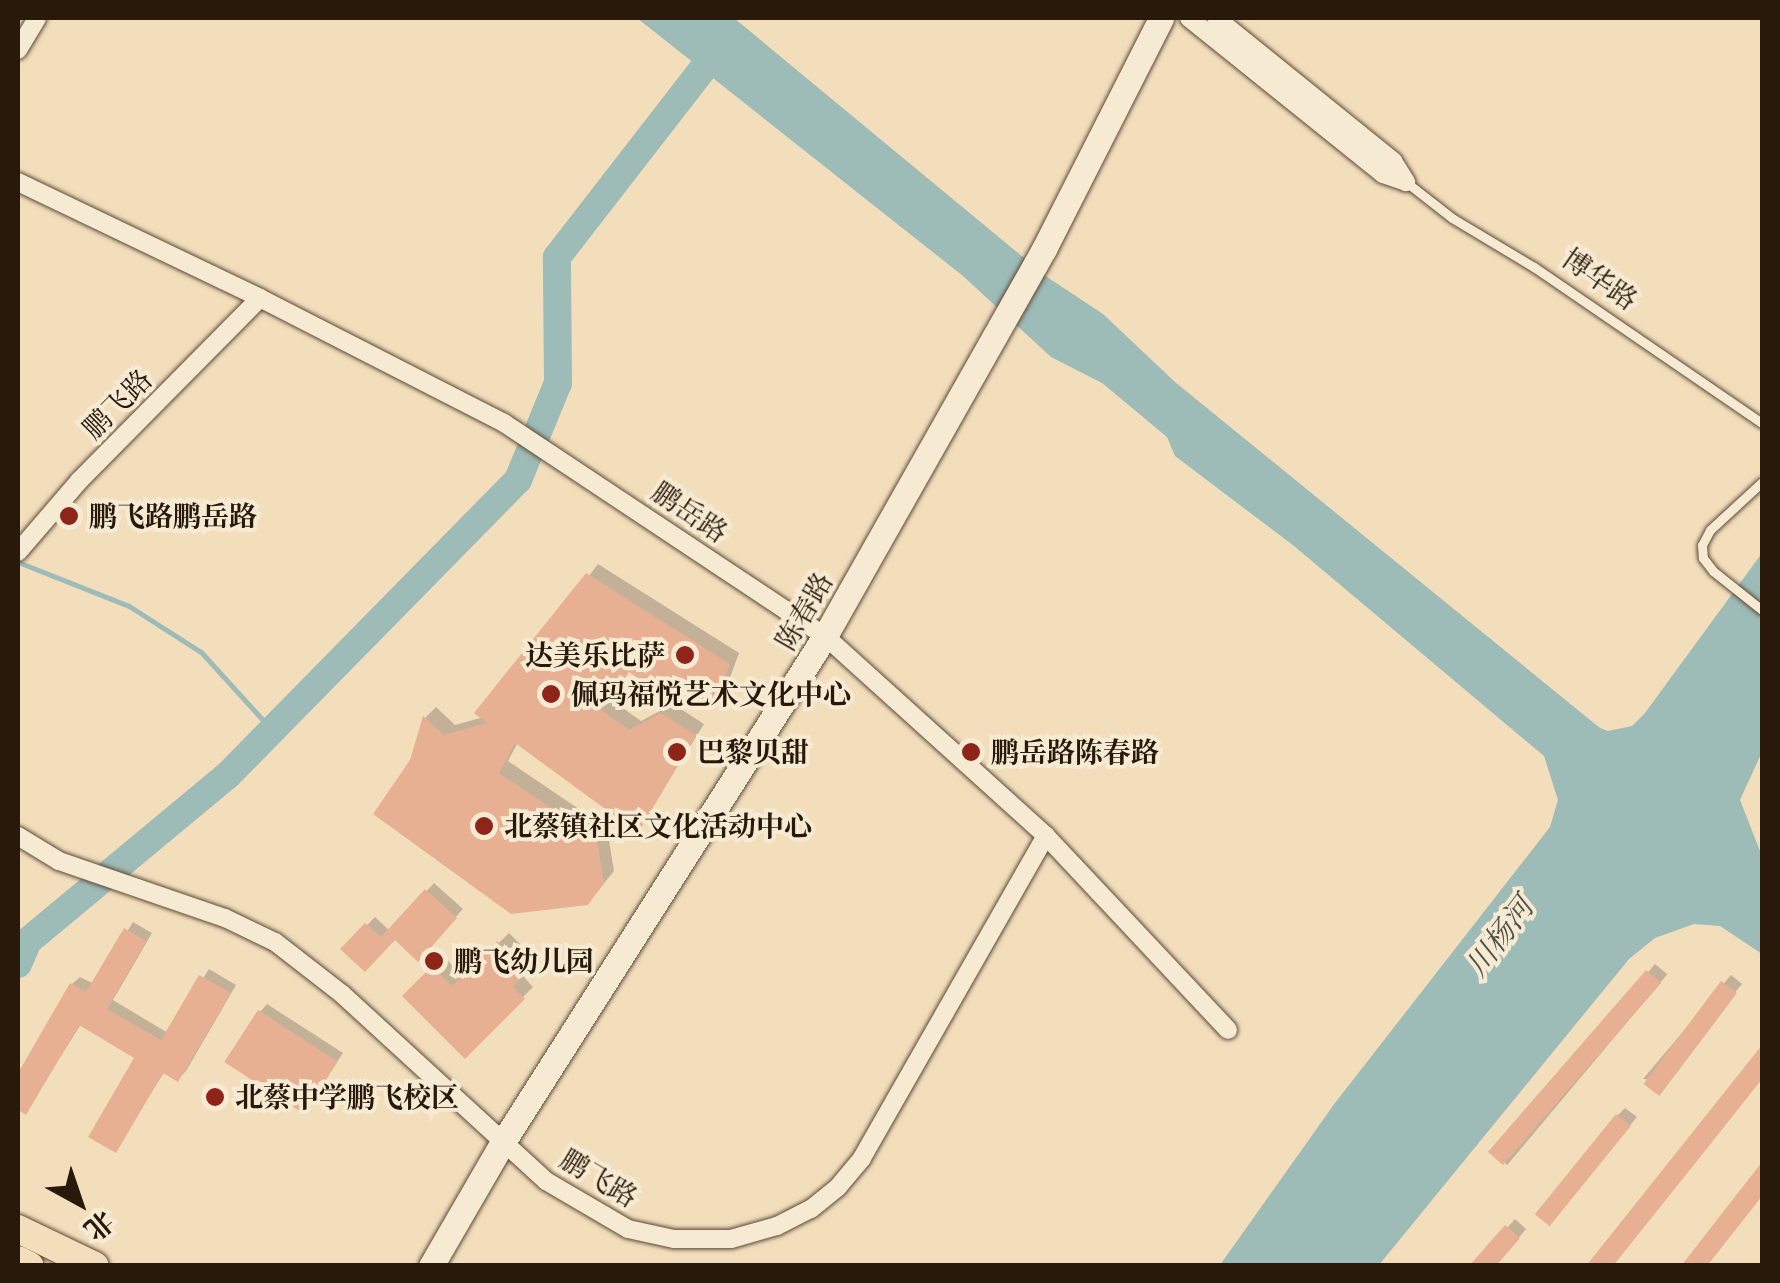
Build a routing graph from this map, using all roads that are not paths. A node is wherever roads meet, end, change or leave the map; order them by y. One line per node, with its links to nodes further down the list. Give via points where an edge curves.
1 (37, 18): 5 (street)
2 (1162, 18): 13 (street, 陈春路, via 1044,248)
3 (1189, 18): 7 (street, 博华路, via 1383,174)
4 (1216, 18): 7 (street, 博华路, via 1393,161)
5 (18, 50)
6 (18, 182): 8 (street, 鹏岳路)
7 (1406, 182): 9 (lane, 博华路)
8 (260, 298): 11 (street, 鹏飞路); 13 (street, 鹏岳路, via 504,423)
9 (1762, 423)
10 (1762, 482): 12 (lane, via 1702,545 1712,571)
11 (18, 552)
12 (1762, 610)
13 (825, 636): 15 (street, 鹏岳路); 17 (street, 陈春路)
14 (18, 836): 17 (street, 鹏飞路, via 59,861 275,942 342,994)
15 (1046, 836): 16 (street, 鹏岳路); 17 (street, 鹏飞路, via 862,1158 810,1210 731,1238 674,1239 628,1229 546,1181)
16 (1228, 1030)
17 (503, 1142): 22 (street, 陈春路)
18 (18, 1228): 21 (main road)
19 (18, 1260): 20 (main road)
20 (30, 1266)
21 (95, 1266)
22 (431, 1266)

